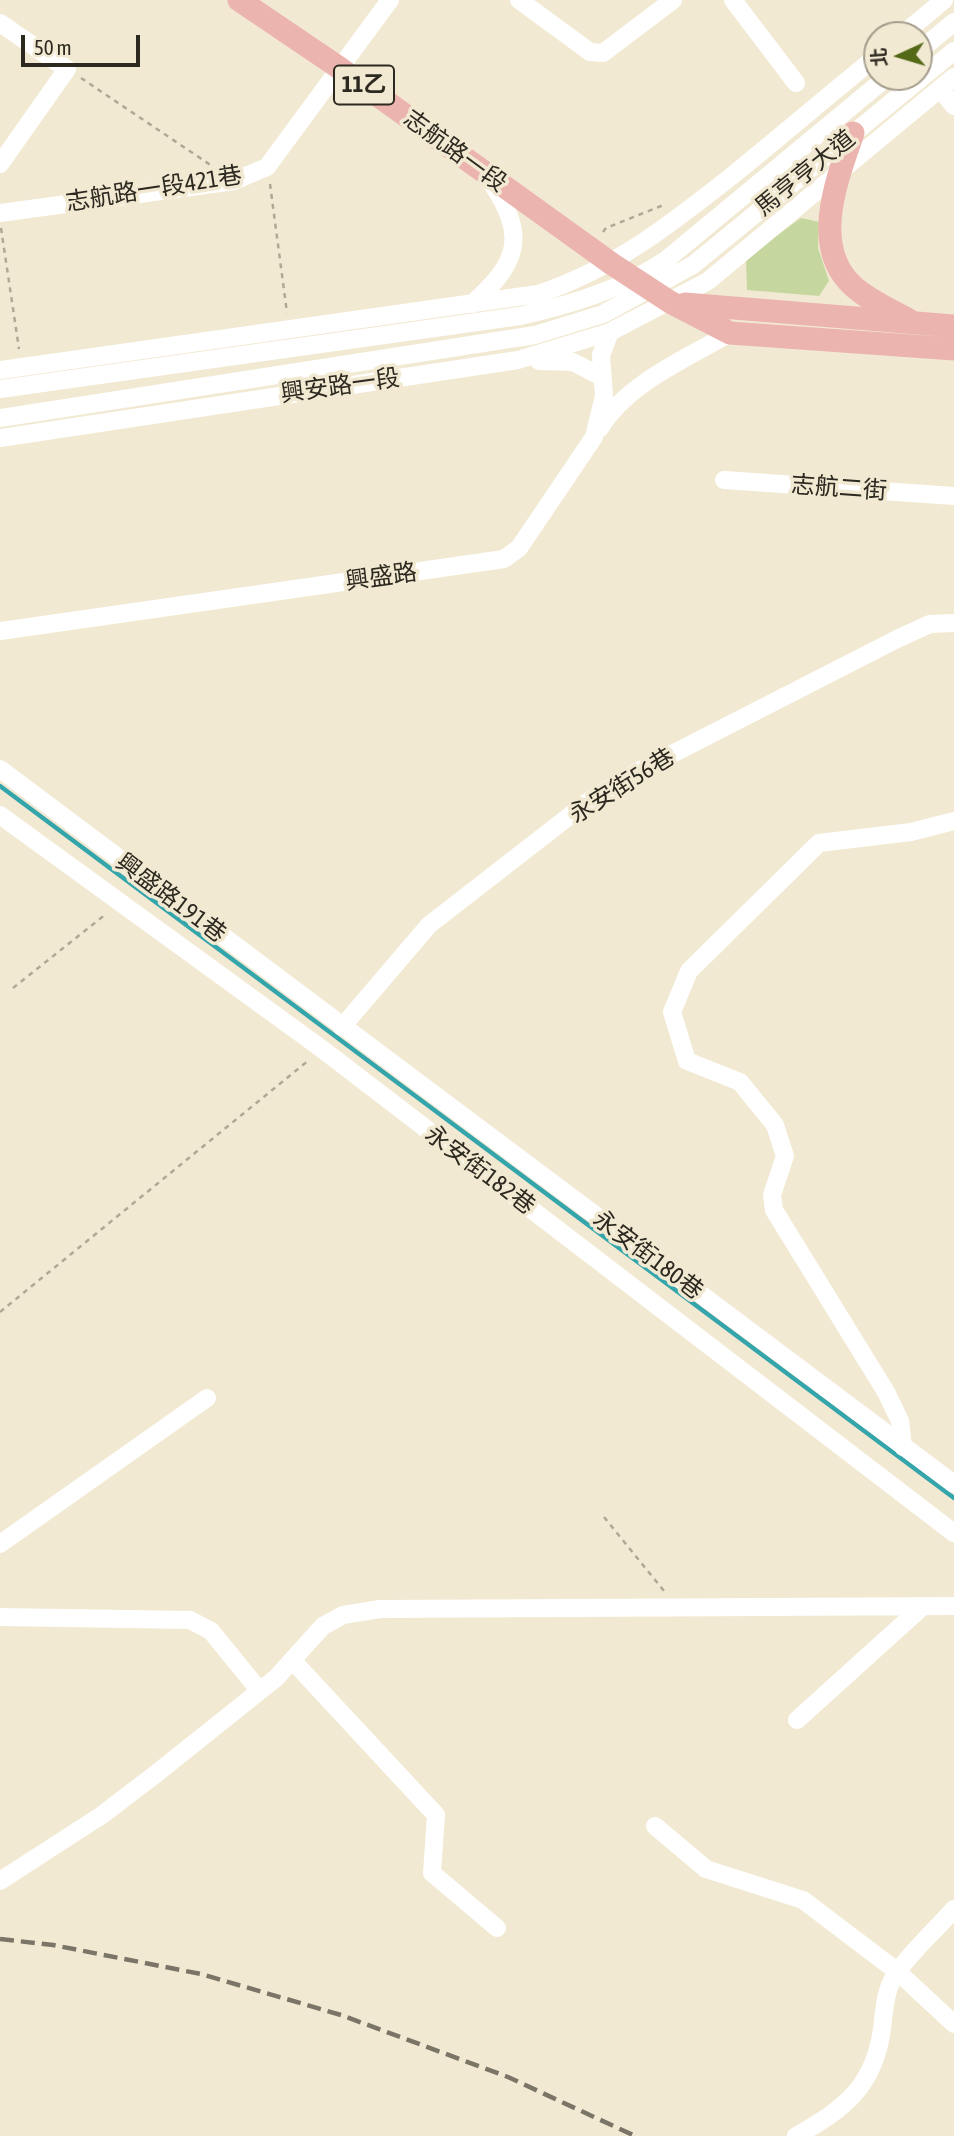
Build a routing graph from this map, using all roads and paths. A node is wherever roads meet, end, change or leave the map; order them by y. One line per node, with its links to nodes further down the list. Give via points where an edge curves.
1 (239, 0): 14 (main road, 志航路一段 / 11乙)
2 (390, 0): 14 (street, 志航路一段421巷)
3 (519, 0): 4 (street, via 590,51 603,53)
4 (673, 0)
5 (733, 0): 16 (street)
6 (944, 0): 7 (street)
7 (919, 21)
8 (954, 22): 10 (street)
9 (0, 23): 13 (street)
10 (933, 39)
11 (954, 51): 20 (street, 馬亨亨大道)
12 (863, 67): 30 (street, 馬亨亨大道, via 656,236)
13 (67, 69): 21 (street); 25 (path)
14 (341, 69): 22 (street, 志航路一段421巷); 23 (main road, 志航路一段 / 11乙)
15 (954, 77): 17 (street, 馬亨亨大道)
16 (796, 83)
17 (940, 89): 19 (street); 24 (street, 馬亨亨大道)
18 (870, 91): 31 (street, 馬亨亨大道, via 666,260)
19 (954, 106)
20 (853, 133): 24 (main road); 31 (street, 馬亨亨大道, via 693,264)
21 (0, 164)
22 (267, 167): 25 (street, 志航路一段421巷); 36 (path)
23 (485, 173): 29 (main road, 志航路一段 / 11乙); 32 (street, via 509,208 515,248 494,285)
24 (839, 175): 31 (street, 馬亨亨大道, via 708,281); 33 (main road, via 830,239 836,264 853,286)
25 (234, 181): 27 (street, 志航路一段421巷)
26 (677, 200): 29 (path, via 606,228)
27 (0, 213)
28 (0, 221): 42 (path)
29 (591, 250): 30 (main road, 志航路一段 / 11乙)
30 (612, 264): 31 (main road, 志航路一段 / 11乙); 32 (street, via 538,294)
31 (653, 290): 33 (main road, 志航路一段 / 11乙); 34 (street, 興安路一段); 37 (street, 興安路一段); 38 (main road, 志航路一段 / 11乙); 44 (street, 興安路一段, via 603,314 536,335)
32 (472, 304): 34 (street); 36 (street)
33 (914, 323): 35 (main road, 志航路一段 / 11乙)
34 (455, 324): 39 (street, 興安路一段)
35 (954, 326)
36 (289, 329): 39 (street); 42 (street)
37 (610, 332): 41 (street, 興安路一段); 45 (street, 興盛路, via 601,355)
38 (730, 333): 40 (main road, 志航路一段 / 11乙); 52 (street, via 646,382 607,415)
39 (292, 348): 46 (street, 興安路一段)
40 (954, 349)
41 (518, 360): 45 (street, via 573,362); 48 (street, 興安路一段)
42 (21, 367): 43 (street); 46 (street)
43 (0, 370)
44 (295, 372): 48 (street); 49 (street, 興安路一段)
45 (602, 377): 52 (street, 興盛路, via 604,396)
46 (24, 385): 47 (street, 興安路一段)
47 (0, 389)
48 (298, 391): 51 (street, 興安路一段)
49 (29, 414): 50 (street, 興安路一段); 51 (street)
50 (0, 418)
51 (32, 433): 53 (street, 興安路一段)
52 (594, 437): 57 (street, 興盛路, via 519,548 504,559)
53 (0, 438)
54 (724, 480): 55 (street, 志航二街)
55 (954, 496)
56 (954, 623): 63 (street, 永安街56巷, via 930,624 899,638 590,800 429,925)
57 (0, 631)
58 (0, 769): 63 (street, 興盛路191巷)
59 (0, 815): 61 (street, 永安街182巷)
60 (954, 821): 67 (street, via 911,832 819,843 689,971 672,1012 687,1061 740,1082 775,1125 785,1156 772,1195 774,1210 886,1392 900,1421)
61 (120, 902): 62 (path); 64 (street, 永安街182巷)
62 (13, 988)
63 (342, 1027): 67 (street, 永安街180巷)
64 (322, 1049): 65 (path); 70 (street, 永安街182巷)
65 (0, 1312)
66 (207, 1398): 71 (street)
67 (903, 1447): 68 (street, 永安街180巷)
68 (954, 1484)
69 (604, 1517): 74 (path)
70 (954, 1533)
71 (0, 1544)
72 (954, 1606): 73 (street)
73 (922, 1607): 74 (street); 78 (street)
74 (680, 1609): 76 (street, via 380,1609 343,1615 323,1626)
75 (0, 1617): 77 (street, via 190,1620 211,1631)
76 (292, 1660): 77 (street); 82 (street, via 436,1815 432,1874)
77 (260, 1690): 80 (street, via 102,1815)
78 (797, 1720)
79 (655, 1826): 83 (street, via 705,1869 803,1900)
80 (0, 1881)
81 (954, 1909): 83 (street)
82 (497, 1928)
83 (898, 1972): 84 (street); 85 (street, via 892,1979 870,2075 836,2111)
84 (954, 2025)
85 (796, 2136)

